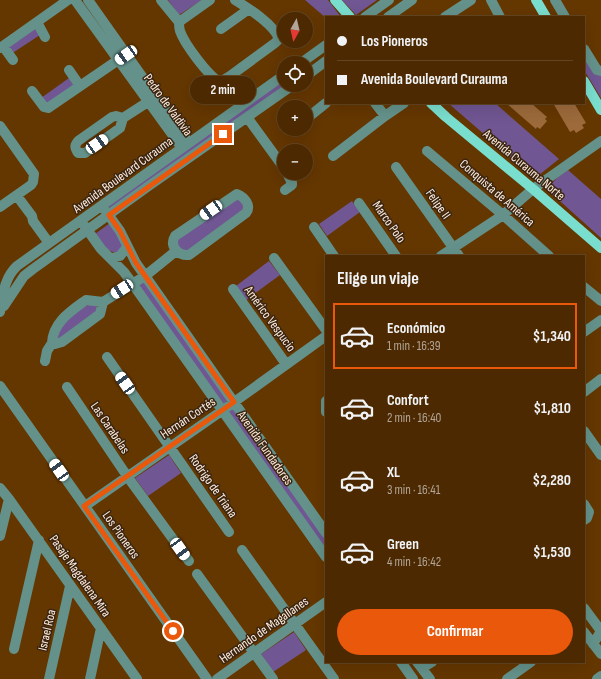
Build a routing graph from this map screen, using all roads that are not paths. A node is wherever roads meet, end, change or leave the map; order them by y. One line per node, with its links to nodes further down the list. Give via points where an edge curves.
1 (68, 0): 22 (street)
2 (75, 0): 32 (street, Pedro de Valdivia)
3 (88, 0): 32 (street, Pedro de Valdivia)
4 (161, 0): 23 (street)
5 (210, 0): 23 (street)
6 (235, 0): 14 (street)
7 (335, 0): 15 (main road)
8 (389, 0): 16 (street)
9 (412, 0): 17 (street)
10 (471, 0): 18 (street)
11 (491, 0): 19 (street)
12 (536, 0): 20 (main road)
13 (555, 0): 21 (street)
14 (249, 9): 24 (street); 25 (street)
15 (349, 16)
16 (367, 16)
17 (389, 16)
18 (447, 16)
19 (499, 16)
20 (545, 16)
21 (564, 16)
22 (37, 22): 26 (street); 29 (street)
23 (179, 22): 39 (street, via 180,31 203,68)
24 (221, 29)
25 (277, 33)
26 (45, 37)
27 (277, 42): 39 (street)
28 (325, 46): 31 (street)
29 (1, 47): 33 (street)
30 (585, 50): 36 (street)
31 (311, 56)
32 (122, 57): 41 (street); 45 (street, Pedro de Valdivia)
33 (13, 60)
34 (325, 62): 37 (street)
35 (69, 70): 41 (street)
36 (599, 70)
37 (313, 71)
38 (277, 80): 57 (street, Avenida Boulevard Curauma)
39 (220, 82): 43 (street)
40 (585, 83): 50 (main road)
41 (80, 86): 42 (street, via 48,108 44,108)
42 (32, 91)
43 (210, 92)
44 (283, 92): 53 (street, Avenida Boulevard Curauma)
45 (153, 98): 54 (street); 57 (street, Pedro de Valdivia)
46 (325, 104): 51 (street)
47 (376, 104): 52 (street)
48 (403, 104): 52 (street)
49 (432, 104): 63 (main road, Avenida Curauma Norte)
50 (601, 110)
51 (313, 113)
52 (385, 116): 59 (street)
53 (247, 117): 60 (street); 69 (street, Avenida Boulevard Curauma)
54 (124, 118): 54 (street, via 112,117 78,141 75,149 82,154 120,128)
55 (0, 126): 65 (street, via 34,174 31,185)
56 (601, 141): 63 (street)
57 (186, 146): 67 (street, Avenida Boulevard Curauma)
58 (427, 151): 70 (street, Conquista de América)
59 (333, 156)
60 (277, 158)
61 (396, 167): 78 (street, Felipe II)
62 (290, 180): 64 (street, via 292,185)
63 (533, 189): 70 (street); 76 (main road, Avenida Curauma Norte)
64 (285, 190)
65 (17, 196): 68 (street); 74 (street)
66 (359, 202): 80 (street, Marco Polo)
67 (102, 206): 69 (street, Avenida Fundadores); 71 (street, Avenida Boulevard Curauma)
68 (0, 207)
69 (109, 215): 73 (street, Avenida Boulevard Curauma); 75 (street, Avenida Fundadores)
70 (503, 215): 78 (street); 82 (street, Conquista de América)
71 (81, 221): 73 (street, Avenida Fundadores); 74 (street, Avenida Boulevard Curauma)
72 (314, 228): 79 (street)
73 (87, 230): 83 (street, Avenida Fundadores, via 101,249); 88 (street, Avenida Boulevard Curauma, via 32,269)
74 (51, 242): 86 (street, Avenida Boulevard Curauma, via 14,269)
75 (127, 247): 83 (street, via 120,256); 85 (street, Avenida Fundadores)
76 (601, 248)
77 (176, 251): 77 (street, via 189,255 246,213 248,206 244,198 234,195 178,233 172,240); 85 (street)
78 (456, 252): 81 (street)
79 (333, 255)
80 (395, 255)
81 (445, 255)
82 (548, 255)
83 (112, 258): 87 (street, Avenida Fundadores)
84 (274, 258): 96 (street)
85 (145, 276): 87 (street); 105 (street, Avenida Fundadores)
86 (3, 281): 88 (street); 93 (street, Avenida Boulevard Curauma)
87 (132, 283): 92 (street); 106 (street, Avenida Fundadores)
88 (15, 288): 93 (street, Avenida Boulevard Curauma)
89 (585, 288): 91 (street)
90 (233, 290): 100 (street, Américo Vespucio)
91 (601, 301)
92 (103, 302): 97 (street, via 102,310 97,317 59,344); 97 (street, via 86,300 64,316 53,334)
93 (0, 313)
94 (601, 320): 95 (street)
95 (585, 331)
96 (325, 337): 100 (street, Hernán Cortés)
97 (52, 343): 99 (street)
98 (107, 358): 108 (street, Rodrigo de Triana)
99 (45, 361)
100 (286, 364): 105 (street, Hernán Cortés)
101 (601, 379): 104 (street)
102 (0, 386): 114 (street, Los Pioneros)
103 (66, 387): 110 (street, Las Carabelas)
104 (585, 391)
105 (234, 402): 106 (street, Hernán Cortés); 117 (street, Avenida Fundadores)
106 (223, 410): 108 (street, Hernán Cortés); 121 (street, Avenida Fundadores)
107 (585, 432): 109 (street)
108 (169, 447): 110 (street, Hernán Cortés); 116 (street, Rodrigo de Triana)
109 (601, 455)
110 (127, 476): 114 (street, Hernán Cortés); 122 (street, Las Carabelas)
111 (0, 488): 112 (street, Pasaje Magdalena Mira)
112 (9, 499): 118 (street); 119 (street, Pasaje Magdalena Mira)
113 (585, 505): 115 (street, via 588,515)
114 (84, 506): 142 (street, Los Pioneros)
115 (585, 519)
116 (229, 532)
117 (325, 532)
118 (0, 536)
119 (39, 540): 124 (street, Pasaje Magdalena Mira); 131 (street)
120 (242, 550): 127 (street)
121 (325, 556)
122 (188, 561)
123 (197, 574): 132 (street)
124 (70, 586): 128 (street, Pasaje Magdalena Mira); 139 (street, Israel Roa)
125 (325, 603): 127 (street, Hernando de Magallanes)
126 (585, 609): 130 (street, via 601,631)
127 (295, 624): 132 (street, Hernando de Magallanes); 145 (street)
128 (101, 628): 140 (street); 141 (street, Pasaje Magdalena Mira)
129 (585, 633): 130 (street)
130 (593, 644): 133 (street)
131 (14, 649)
132 (254, 653): 143 (street, Hernando de Magallanes); 144 (street)
133 (601, 654)
134 (402, 663): 146 (street)
135 (531, 663): 138 (street)
136 (420, 665): 147 (street)
137 (601, 676): 148 (street)
138 (513, 677)
139 (49, 679)
140 (90, 679)
141 (137, 679)
142 (207, 679)
143 (217, 679)
144 (273, 679)
145 (334, 679)
146 (413, 679)
147 (430, 679)
148 (597, 679)

